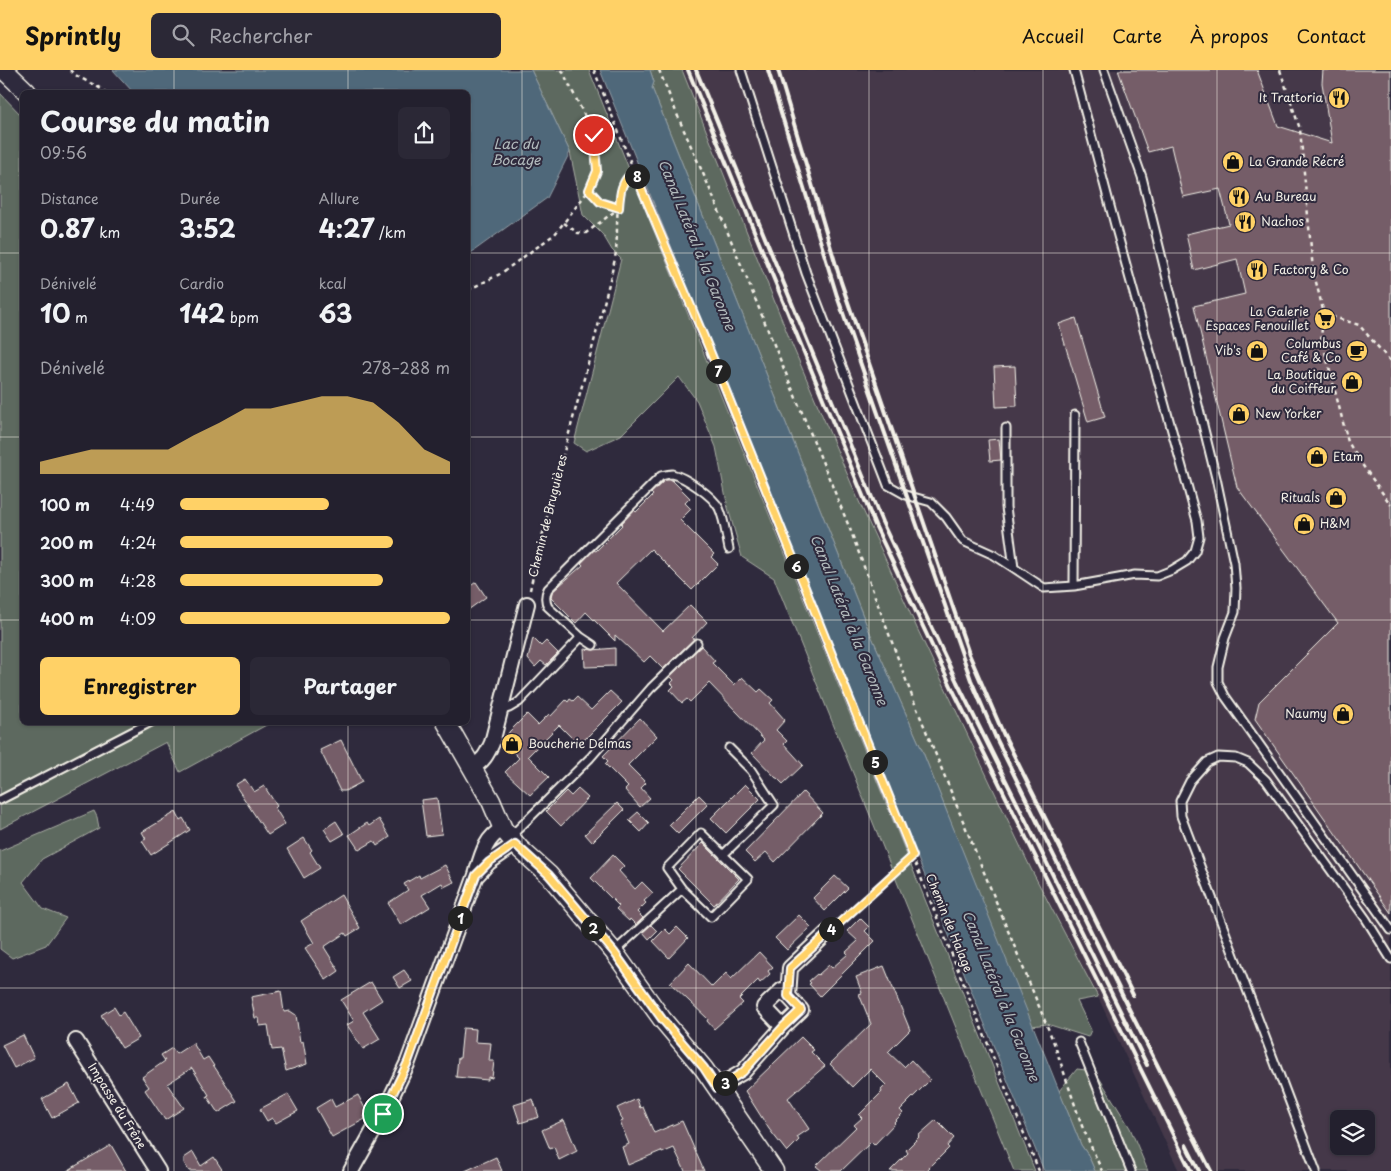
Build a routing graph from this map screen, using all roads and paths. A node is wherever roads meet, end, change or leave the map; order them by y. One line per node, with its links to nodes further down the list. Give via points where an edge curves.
1 (4, 70): 10 (street)
2 (70, 70): 11 (path, via 73,75)
3 (562, 70): 13 (path, via 594,135 597,171)
4 (594, 70): 12 (path, Chemin de Halage)
5 (659, 70): 53 (path, via 850,528 913,699 1054,1043 1082,1126)
6 (741, 70): 23 (lane, via 806,273 888,486 931,502 963,541)
7 (1074, 70): 24 (lane, via 1199,537 1195,551 1187,561 1157,576 1135,575)
8 (1104, 70): 40 (lane, via 1144,185 1234,563 1235,612 1218,666 1218,682)
9 (1280, 70): 17 (path, via 1300,129 1313,270)
10 (26, 90)
11 (102, 90)
12 (634, 171): 14 (path, Chemin de Bruguières, via 621,187); 37 (path, Chemin de Halage)
13 (589, 190): 14 (path, via 600,202); 15 (path)
14 (619, 208): 15 (path, via 586,233 578,233); 25 (path, Chemin de Bruguières, via 615,260 558,471)
15 (564, 223): 16 (path, via 555,234 500,274)
16 (470, 289)
17 (1324, 314): 18 (path, via 1359,325); 21 (path, via 1321,336 1348,442)
18 (1391, 362)
19 (1075, 415): 24 (lane)
20 (1006, 428): 23 (lane, via 1006,508)
21 (1391, 504)
22 (729, 549): 26 (lane, via 723,517 711,498 682,477 661,476 548,589 548,607)
23 (1014, 568): 24 (lane, via 1044,588)
24 (1074, 586)
25 (527, 604): 29 (street)
26 (581, 636): 28 (lane); 29 (lane, via 519,702)
27 (697, 643): 35 (lane, via 651,688 590,758)
28 (593, 646)
29 (500, 711): 33 (street, via 486,756)
30 (146, 725): 34 (lane)
31 (448, 725): 33 (street)
32 (729, 748): 36 (lane, via 751,770 774,806)
33 (472, 767): 35 (street)
34 (0, 800)
35 (509, 837): 38 (street); 38 (street, via 495,833 482,855); 42 (street, via 549,875)
36 (723, 855): 39 (lane, via 701,833 667,868); 39 (lane, via 748,879 711,917)
37 (913, 856): 41 (path); 52 (path, Chemin de Halage)
38 (476, 875): 51 (street, via 408,1062)
39 (682, 889): 42 (lane)
40 (1391, 930)
41 (827, 933): 44 (street, via 790,968)
42 (614, 952): 48 (street)
43 (1391, 960): 55 (lane, via 1366,919 1266,780 1248,763 1236,758 1218,757 1207,762 1190,781 1180,800 1181,816)
44 (788, 996): 45 (street, via 801,1010); 45 (street, via 782,990 764,1007)
45 (783, 1027): 48 (street, via 743,1072)
46 (76, 1041): 50 (street, Impasse du Frêne)
47 (1079, 1042): 54 (lane)
48 (717, 1088): 49 (street)
49 (769, 1169)
50 (158, 1171)
51 (350, 1171)
52 (1039, 1171)
53 (1102, 1171)
54 (1131, 1171)
55 (1316, 1171)

